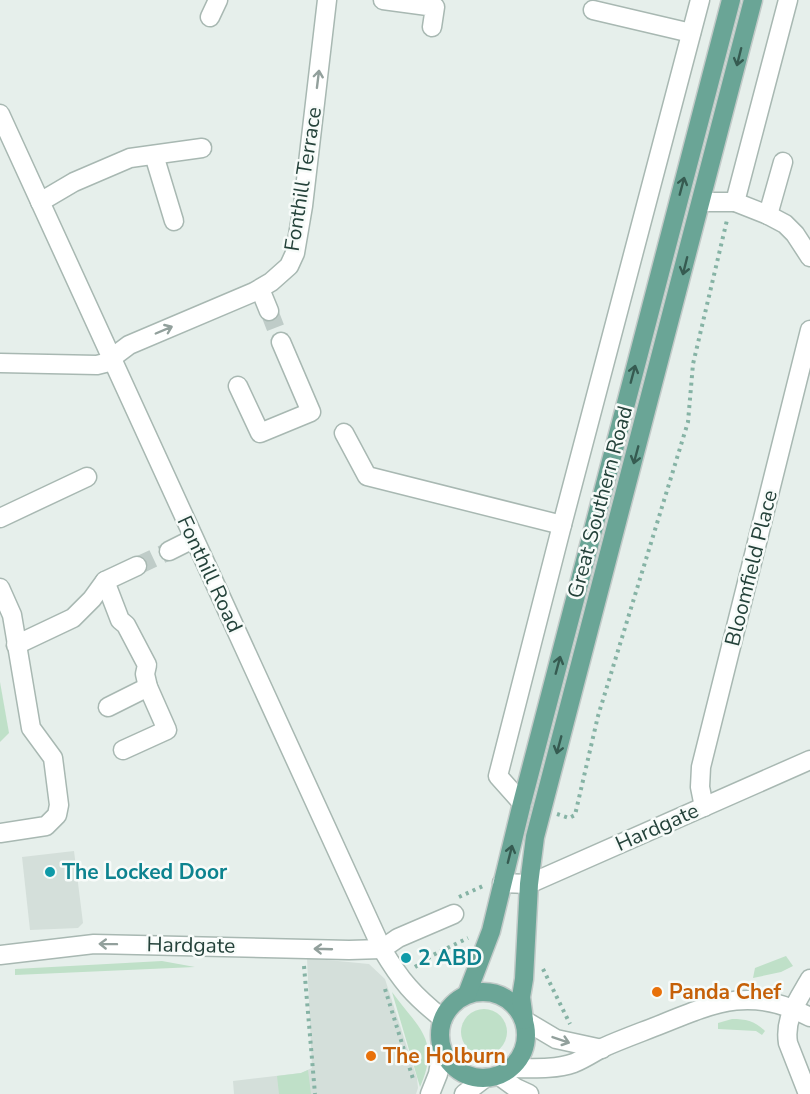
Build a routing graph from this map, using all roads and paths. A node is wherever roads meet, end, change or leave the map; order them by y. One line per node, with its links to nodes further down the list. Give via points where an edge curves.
1 (218, 0): 9 (street)
2 (327, 0): 22 (street, Fonthill Terrace, one-way to 2, via 289,266 295,253)
3 (383, 0): 10 (street, via 435,7)
4 (700, 0): 11 (street, Great Southern Road)
5 (731, 0): 43 (main road, Great Southern Road, one-way to 5)
6 (753, 0): 17 (main road, Great Southern Road, one-way to 17)
7 (788, 0): 18 (street)
8 (593, 10): 11 (street)
9 (210, 17)
10 (432, 27)
11 (692, 33): 32 (street, Great Southern Road)
12 (0, 114): 16 (street, Fonthill Road)
13 (202, 148): 14 (street)
14 (154, 155): 16 (street, via 130,158 74,182); 20 (street)
15 (783, 162): 19 (street)
16 (40, 202): 26 (street, Fonthill Road)
17 (701, 202): 18 (street); 45 (main road, Great Southern Road, one-way to 45)
18 (735, 202): 19 (street); 45 (path, via 726,224 693,364 688,422 601,704 575,815 569,818)
19 (768, 215): 21 (street, via 795,234)
20 (174, 221)
21 (810, 257)
22 (260, 289): 23 (street); 26 (street, Fonthill Terrace, one-way to 22, via 129,345)
23 (269, 311)
24 (810, 330): 44 (street, Bloomfield Place, via 700,767)
25 (281, 342): 28 (street, via 311,412 260,433)
26 (112, 358): 27 (street, Fonthill Terrace, via 97,365); 33 (street, Fonthill Road)
27 (0, 363)
28 (238, 386)
29 (344, 433): 32 (street, via 367,476)
30 (87, 477): 31 (street)
31 (0, 518)
32 (562, 525): 43 (street, Great Southern Road, via 498,776)
33 (193, 539): 34 (street); 52 (street, Fonthill Road)
34 (170, 551)
35 (137, 566): 36 (street)
36 (105, 581): 38 (street, via 73,618); 39 (street, via 120,620 147,665)
37 (0, 588): 38 (street, via 12,615)
38 (16, 645): 46 (street, via 31,728 53,758 59,805 57,815 46,826)
39 (147, 687): 40 (street); 41 (street, via 167,730)
40 (108, 707)
41 (123, 750)
42 (810, 760): 44 (street, Hardgate)
43 (522, 802): 47 (main road, Great Southern Road, one-way to 43)
44 (704, 807): 48 (street, Hardgate)
45 (542, 809): 48 (main road, Great Southern Road)
46 (0, 833)
47 (494, 884): 48 (street, Hardgate); 49 (path, via 457,898); 58 (main road, Great Southern Road, via 491,931)
48 (529, 884): 62 (main road, Great Southern Road, via 521,997)
49 (454, 914): 52 (street)
50 (472, 936): 55 (path)
51 (303, 948): 52 (street, Hardgate, one-way to 51); 53 (street, Hardgate, one-way to 53, via 94,944); 69 (path)
52 (382, 949): 61 (street, Fonthill Road, via 398,977)
53 (0, 955)
54 (541, 964): 63 (path)
55 (411, 969)
56 (810, 979): 59 (street)
57 (384, 986): 68 (path)
58 (467, 994): 61 (main road, via 452,1004); 62 (main road, via 484,991 501,995 515,1005)
59 (793, 1008): 60 (street); 64 (street, via 774,1002 735,999 698,1009); 73 (street, via 787,1024 788,1042)
60 (810, 1017)
61 (442, 1019): 65 (main road)
62 (524, 1020): 64 (street, one-way to 64, via 556,1039); 67 (main road, via 525,1046 519,1059)
63 (572, 1027)
64 (602, 1048): 66 (street, via 574,1063)
65 (442, 1050): 67 (main road, via 449,1062 471,1077); 68 (street, via 438,1074)
66 (543, 1068): 67 (street); 72 (street)
67 (498, 1074): 70 (street); 71 (street)
68 (422, 1092)
69 (315, 1094)
70 (464, 1094)
71 (529, 1094)
72 (536, 1094)
73 (808, 1094)

